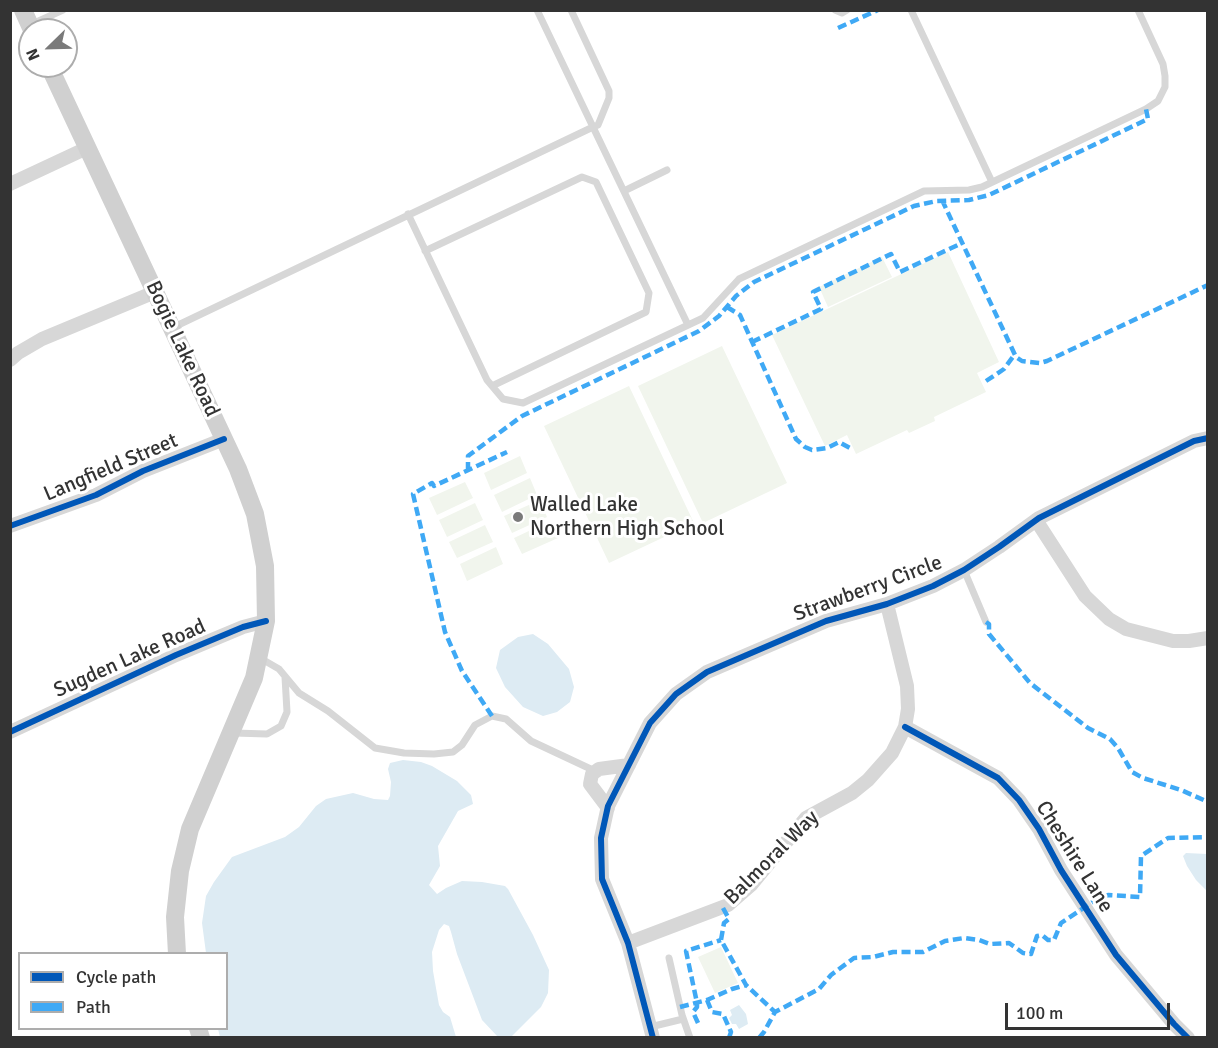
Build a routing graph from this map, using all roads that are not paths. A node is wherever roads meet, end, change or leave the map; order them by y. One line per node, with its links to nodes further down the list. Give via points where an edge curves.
1 (63, 10): 8 (lane)
2 (537, 10): 10 (lane)
3 (571, 10): 10 (lane, via 609,91 598,124)
4 (834, 10): 5 (lane)
5 (847, 10)
6 (911, 10): 13 (lane)
7 (1138, 10): 13 (lane, via 1165,76 1158,101)
8 (40, 18)
9 (55, 78): 11 (main road, Bogie Lake Road)
10 (593, 127): 15 (lane); 16 (lane)
11 (87, 148): 14 (street); 18 (main road, Bogie Lake Road)
12 (667, 170): 15 (lane)
13 (992, 182): 19 (lane, via 969,190 924,191 740,279 703,318)
14 (10, 184)
15 (624, 191): 19 (lane)
16 (408, 214): 17 (lane); 20 (lane)
17 (425, 251): 22 (lane); 22 (lane, via 582,177 596,182 649,293 646,312)
18 (155, 292): 20 (main road, Bogie Lake Road); 21 (street, via 42,339)
19 (688, 325): 22 (lane, via 522,403 503,399)
20 (171, 328): 24 (main road, Bogie Lake Road)
21 (10, 360)
22 (492, 386)
23 (1208, 438): 25 (street, Strawberry Circle, via 1194,441)
24 (224, 439): 26 (street, Langfield Street, via 143,471 96,495); 29 (main road, Bogie Lake Road, via 255,514 265,566)
25 (1036, 520): 27 (street, Strawberry Circle); 31 (street, via 1085,596 1108,619 1126,629 1173,641)
26 (10, 526)
27 (964, 570): 28 (street, Strawberry Circle); 30 (lane)
28 (887, 604): 34 (street, Balmoral Way, via 907,686); 37 (street, Strawberry Circle, via 826,621 707,672 676,694 651,723)
29 (266, 621): 32 (main road, Bogie Lake Road); 35 (street, Sugden Lake Road, via 176,654)
30 (986, 622)
31 (1208, 638)
32 (260, 658): 33 (lane); 36 (main road, Bogie Lake Road)
33 (285, 676): 36 (lane, via 286,712 281,726 267,734); 38 (lane, via 299,693 375,748 404,753 453,752 475,725 492,716 506,719 531,741)
34 (905, 727): 40 (street, Balmoral Way, via 892,753 868,780 806,818 751,885 728,905); 46 (street, Cheshire Lane, via 998,778 1019,800 1116,955)
35 (10, 732)
36 (231, 733): 41 (main road, Bogie Lake Road, via 190,829 175,916)
37 (629, 765): 38 (street); 39 (street, Strawberry Circle)
38 (595, 771): 39 (street, via 590,783)
39 (608, 808): 40 (street, Strawberry Circle, via 601,838 602,879)
40 (628, 943): 44 (street, Strawberry Circle)
41 (177, 952)
42 (669, 958): 43 (lane)
43 (683, 1019): 44 (lane); 45 (lane)
44 (652, 1032)
45 (690, 1038)
46 (1188, 1038)

